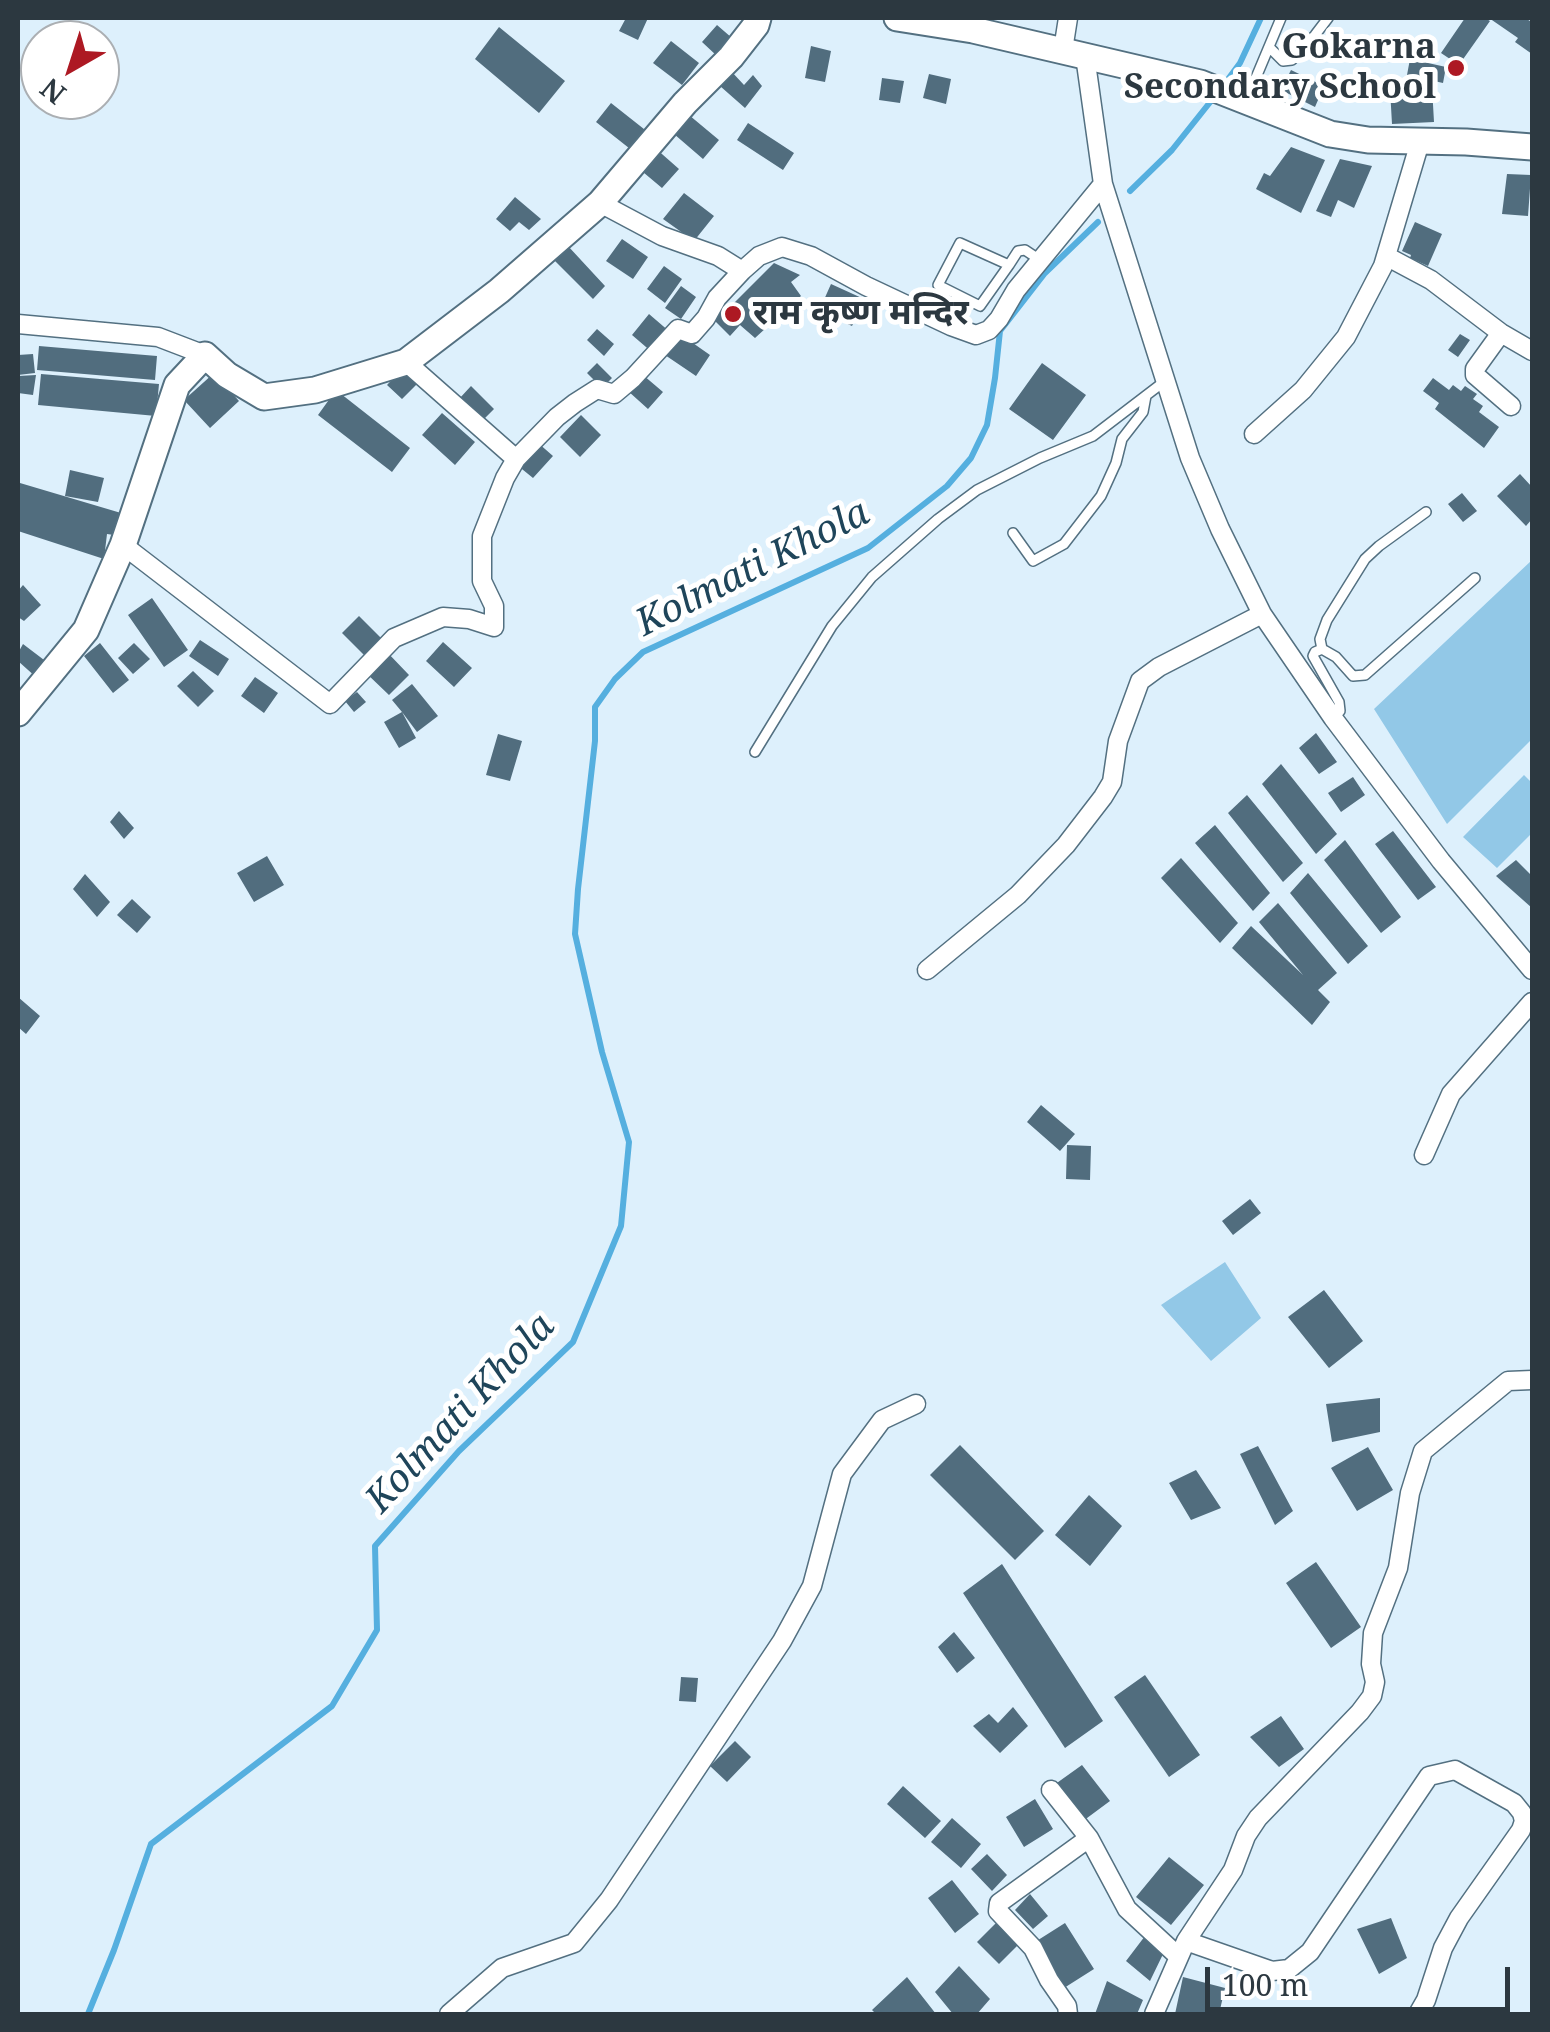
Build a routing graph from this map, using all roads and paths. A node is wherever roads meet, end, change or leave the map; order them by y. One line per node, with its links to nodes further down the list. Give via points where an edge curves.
1 (758, 18): 12 (street)
2 (897, 18): 7 (street)
3 (1068, 18): 7 (street)
4 (1281, 18): 6 (lane)
5 (1328, 18): 6 (lane, via 1292,60 1283,61)
6 (1268, 47): 8 (lane)
7 (1074, 53): 8 (street); 11 (street)
8 (1242, 99): 9 (street, via 1330,134)
9 (1420, 142): 10 (street); 13 (street)
10 (1532, 148)
11 (1103, 184): 14 (street); 22 (street)
12 (600, 203): 16 (street); 21 (street)
13 (1386, 256): 18 (street); 25 (street, via 1346,337 1304,390)
14 (1040, 260): 15 (lane, via 1018,251); 16 (street, via 999,319 976,334 782,247)
15 (1009, 265): 15 (lane, via 980,306 938,285 960,243)
16 (742, 271): 26 (street, via 692,334 678,329 614,394 597,389 575,403)
17 (18, 324): 20 (street, via 158,337)
18 (1501, 332): 19 (street); 24 (street, via 1475,375)
19 (1532, 351)
20 (204, 355): 21 (street, via 264,397 314,390); 29 (street, via 177,384)
21 (406, 362): 26 (street)
22 (1166, 381): 23 (lane); 31 (street, via 1190,458)
23 (1146, 396): 28 (lane, via 1102,496 1064,544 1033,561); 35 (lane, via 1093,436 976,490 872,577 832,626)
24 (1511, 406)
25 (1254, 434)
26 (516, 459): 29 (street, via 482,536 482,581 494,606 494,627 443,617 394,638 330,704)
27 (1426, 512): 32 (lane, via 1365,560 1327,620)
28 (1014, 533)
29 (123, 545): 33 (street, via 86,630)
30 (1475, 578): 32 (lane, via 1365,674 1352,676)
31 (1262, 614): 34 (street); 36 (street, via 1140,682 1103,796 1018,895)
32 (1322, 648): 34 (lane, via 1313,656 1339,702)
33 (18, 713)
34 (1333, 718): 37 (street)
35 (755, 752)
36 (927, 970)
37 (1532, 970)
38 (1532, 1002): 39 (street, via 1450,1094)
39 (1424, 1156)
40 (1532, 1380): 44 (street, via 1508,1381 1423,1451 1398,1568 1373,1633 1372,1696 1258,1818)
41 (916, 1404): 46 (street, via 882,1420 842,1474 812,1586 610,1900 574,1942 502,1968)
42 (1051, 1790): 43 (street)
43 (1089, 1838): 44 (street, via 1127,1909); 47 (street, via 998,1911 1032,1948)
44 (1183, 1949): 45 (street, via 1272,1971 1289,1969 1310,1952 1429,1776 1455,1770 1514,1803 1524,1821 1443,1948); 48 (street)
45 (1425, 2010)
46 (449, 2014)
47 (1068, 2014)
48 (1154, 2014)

